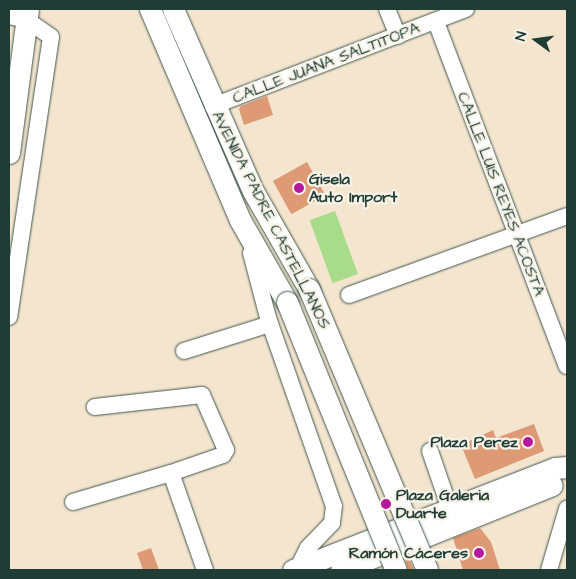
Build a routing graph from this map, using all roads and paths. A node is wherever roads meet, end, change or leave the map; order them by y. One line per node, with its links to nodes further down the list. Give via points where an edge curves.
1 (150, 9): 11 (main road, AVENIDA PADRE CASTELLANOS)
2 (173, 9): 8 (main road, AVENIDA PADRE CASTELLANOS)
3 (387, 9): 7 (street)
4 (466, 9): 6 (street, CALLE JUANA SALTITOPA)
5 (24, 14): 9 (main road); 14 (street, via 50,37)
6 (436, 22): 7 (street, CALLE JUANA SALTITOPA); 12 (street, CALLE LUIS REYES ACOSTA)
7 (398, 36): 8 (street, CALLE JUANA SALTITOPA)
8 (213, 106): 30 (main road, AVENIDA PADRE CASTELLANOS, bridge, via 253,191 309,289)
9 (9, 153)
10 (567, 216): 12 (street)
11 (240, 220): 15 (street, via 258,273); 29 (main road, AVENIDA PADRE CASTELLANOS, bridge, via 287,302)
12 (516, 236): 13 (street); 17 (street, CALLE LUIS REYES ACOSTA)
13 (349, 296)
14 (9, 317)
15 (270, 324): 16 (street); 26 (street, via 334,506 332,523 308,548)
16 (184, 350)
17 (567, 366)
18 (94, 407): 21 (street, via 205,397 225,453)
19 (430, 452): 24 (street)
20 (567, 468): 24 (main road, via 555,468)
21 (171, 473): 23 (street); 27 (street)
22 (567, 476): 28 (main road)
23 (74, 502)
24 (450, 509): 26 (main road)
25 (567, 509): 31 (street)
26 (296, 569)
27 (205, 570)
28 (341, 570)
29 (396, 570)
30 (427, 570)
31 (549, 570)

